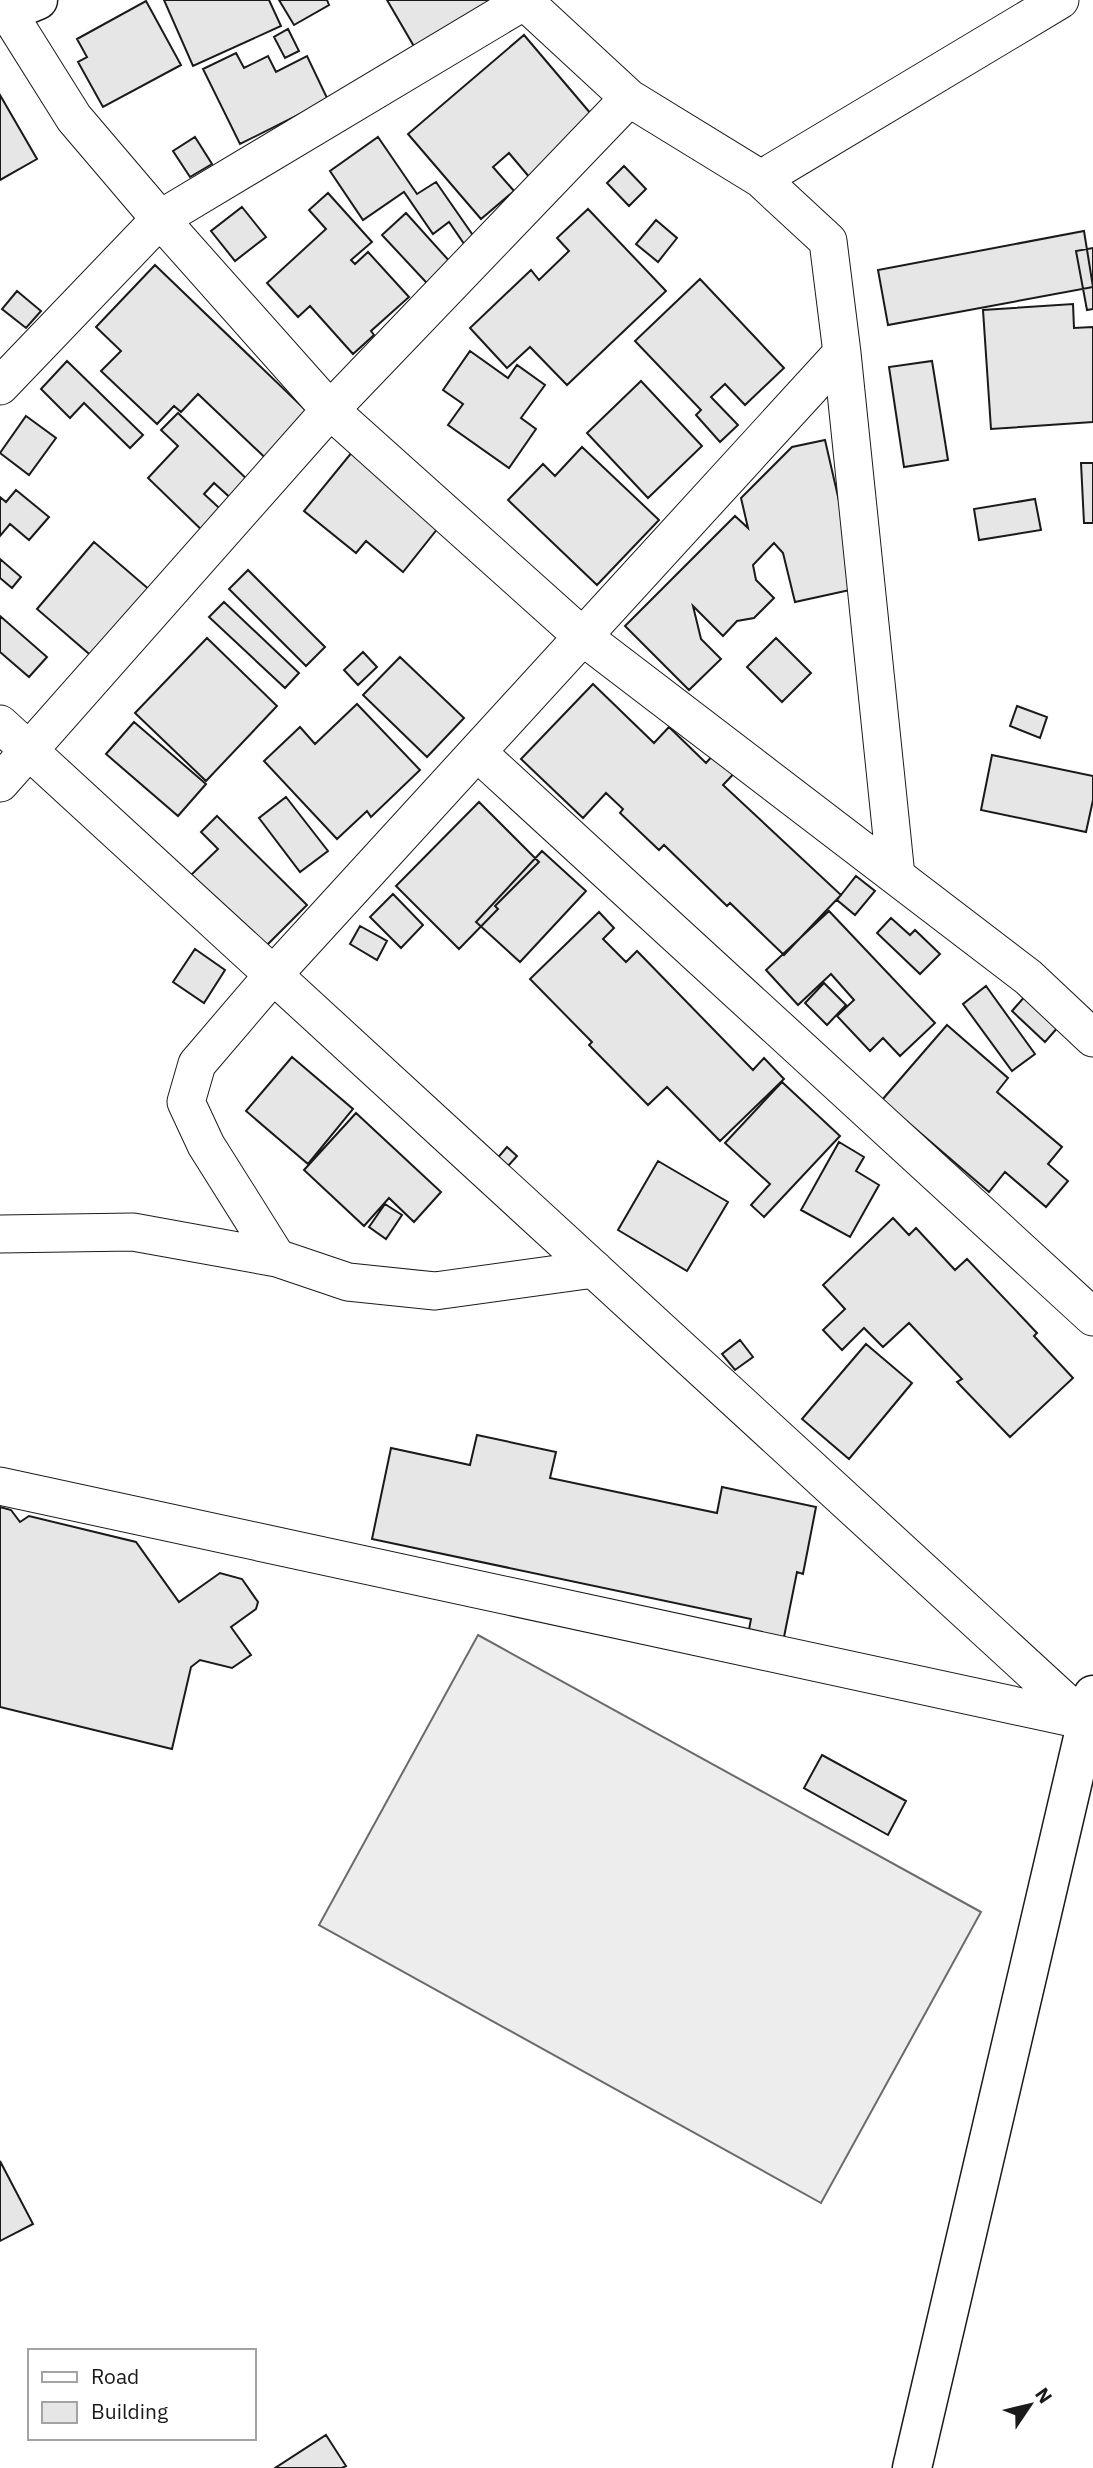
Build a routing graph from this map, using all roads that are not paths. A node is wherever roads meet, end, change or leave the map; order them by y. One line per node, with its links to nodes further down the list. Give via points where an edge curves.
1 (524, 0): 4 (street); 6 (street)
2 (1060, 0): 5 (street)
3 (11, 7): 6 (street, via 74,118)
4 (629, 98): 5 (street); 9 (street)
5 (761, 179): 7 (street, via 828,241)
6 (160, 219): 8 (street); 9 (street)
7 (842, 353): 10 (street); 15 (street)
8 (0, 386)
9 (330, 410): 10 (street); 12 (street)
10 (582, 636): 13 (street); 15 (street)
11 (0, 724): 12 (street)
12 (29, 751): 14 (street); 16 (street)
13 (477, 752): 16 (street); 21 (street)
14 (0, 783)
15 (896, 876): 17 (street, via 1028,978)
16 (273, 975): 19 (street, via 197,1064 186,1102 206,1145); 20 (street)
17 (1093, 1038)
18 (0, 1234): 19 (street, via 133,1232)
19 (277, 1258): 20 (street, via 348,1282 435,1291)
20 (594, 1269): 23 (street)
21 (1093, 1317)
22 (0, 1486): 23 (street)
23 (1090, 1708): 24 (main road)
24 (912, 2468)

